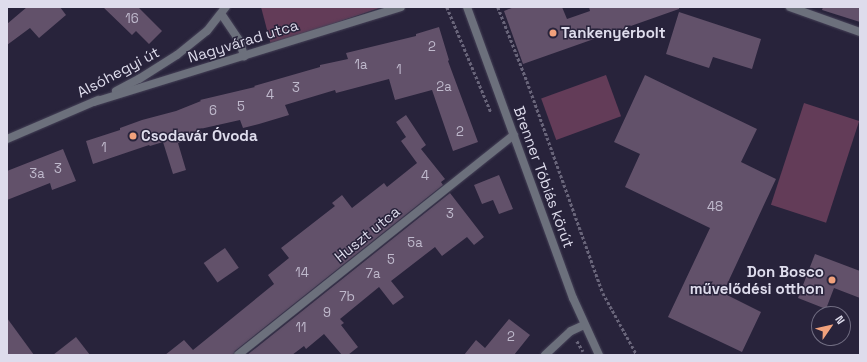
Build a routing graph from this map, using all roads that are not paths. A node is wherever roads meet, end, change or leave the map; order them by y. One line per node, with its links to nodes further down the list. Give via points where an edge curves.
1 (226, 7): 5 (street, Alsóhegyi út)
2 (401, 7): 7 (street, Nagyvárad utca)
3 (467, 7): 9 (street, Brenner Tóbiás körút)
4 (790, 7): 6 (street)
5 (222, 15): 7 (street, via 240,42); 8 (street, Alsóhegyi út, via 177,55 139,80)
6 (860, 32)
7 (244, 56): 8 (street, Nagyvárad utca)
8 (94, 102): 10 (street, Alsóhegyi út)
9 (514, 135): 11 (street, Brenner Tóbiás körút); 12 (street, Huszt utca)
10 (7, 139)
11 (584, 325): 13 (street, via 572,331); 14 (street, Brenner Tóbiás körút)
12 (238, 355)
13 (545, 355)
14 (599, 355)

